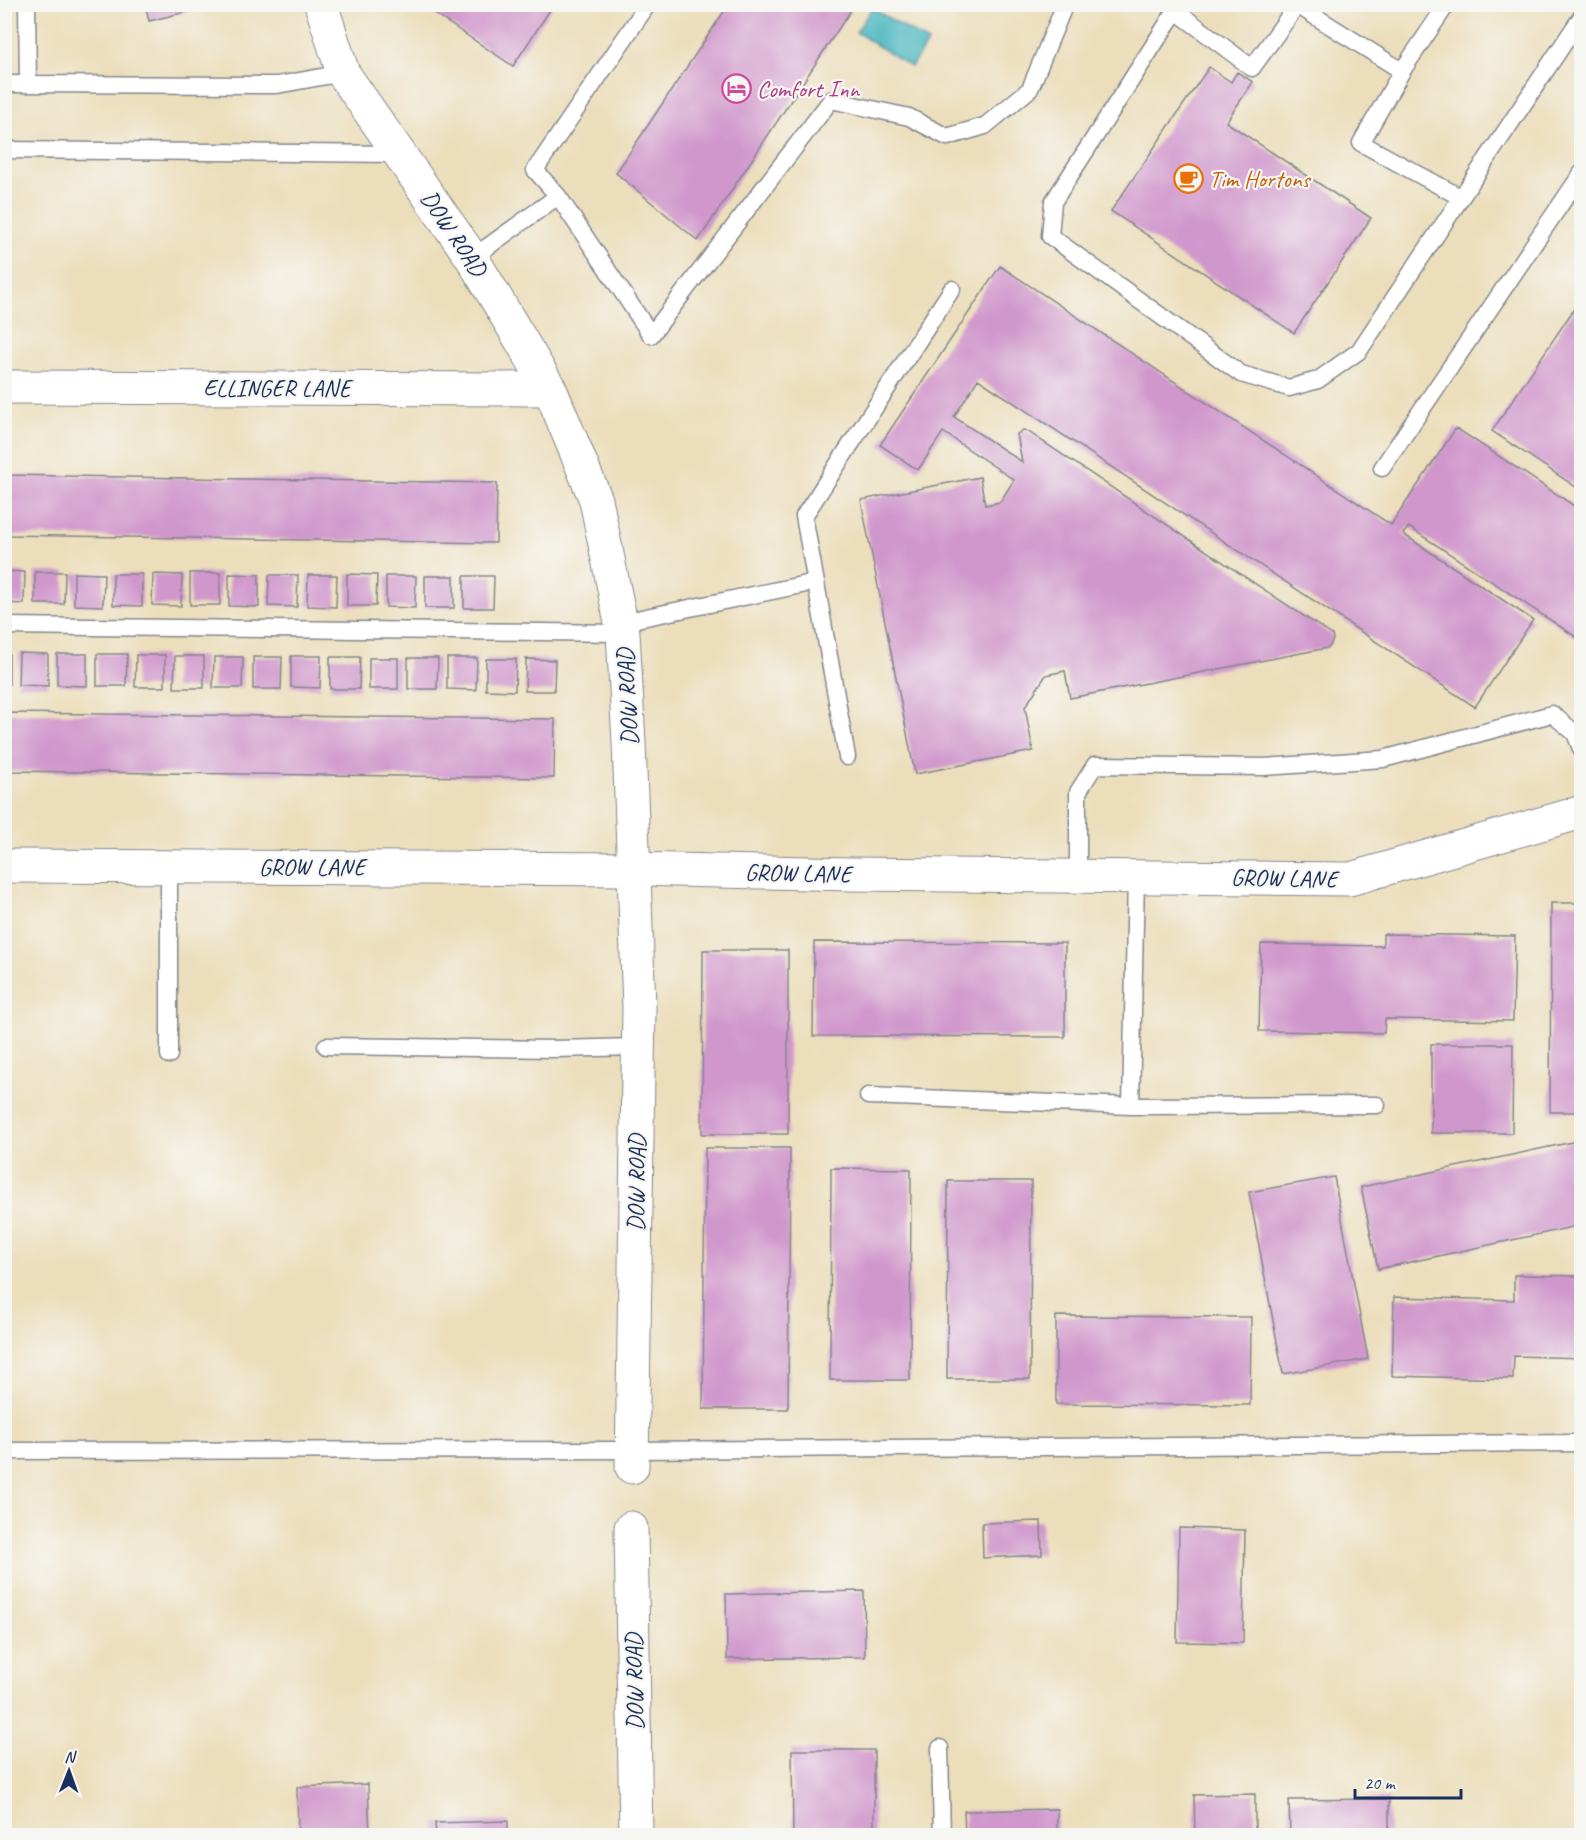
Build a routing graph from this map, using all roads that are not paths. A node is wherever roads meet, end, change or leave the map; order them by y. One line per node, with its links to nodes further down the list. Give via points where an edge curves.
1 (27, 4): 12 (lane)
2 (648, 4): 16 (lane, via 535,170)
3 (1447, 4): 9 (lane)
4 (1297, 5): 7 (lane, via 1252,68); 9 (lane)
5 (328, 6): 10 (street, DOW ROAD)
6 (1060, 6): 16 (lane, via 1030,89 985,126 947,137 909,117 831,100 651,334)
7 (1178, 8): 17 (lane, via 1053,202 1050,236 1241,374 1289,388 1318,380 1359,351)
8 (1581, 16): 17 (lane)
9 (1402, 71): 17 (lane, via 1361,143)
10 (343, 73): 12 (lane, via 277,85); 14 (street, DOW ROAD)
11 (4, 84): 12 (lane)
12 (28, 84)
13 (4, 150): 14 (lane)
14 (400, 154): 18 (street, DOW ROAD)
15 (1581, 172): 22 (lane)
16 (558, 196): 18 (lane)
17 (1460, 197)
18 (472, 258): 21 (street, DOW ROAD)
19 (952, 289): 23 (lane, via 804,516)
20 (4, 387): 21 (street, ELLINGER LANE)
21 (550, 390): 25 (street, DOW ROAD, via 596,500)
22 (1382, 468)
23 (816, 582): 25 (lane); 27 (lane)
24 (4, 626): 25 (lane)
25 (622, 628): 31 (street, DOW ROAD)
26 (1581, 751): 32 (lane, via 1575,733 1552,714 1383,759 1264,767 1095,765 1078,792)
27 (847, 757)
28 (1581, 812): 33 (street, GROW LANE, via 1350,879)
29 (4, 866): 30 (street, GROW LANE)
30 (169, 867): 31 (street, GROW LANE); 36 (lane)
31 (633, 869): 32 (street, GROW LANE); 35 (street, DOW ROAD)
32 (1078, 876): 33 (street, GROW LANE)
33 (1136, 877): 39 (lane)
34 (326, 1046): 35 (lane)
35 (638, 1047): 42 (street, DOW ROAD)
36 (169, 1055)
37 (868, 1096): 39 (lane)
38 (1377, 1105): 39 (lane)
39 (1131, 1106)
40 (1581, 1443): 42 (lane, via 722,1450)
41 (4, 1451): 42 (lane, via 578,1451)
42 (631, 1459)
43 (632, 1528): 45 (street, DOW ROAD)
44 (940, 1748): 46 (lane)
45 (636, 1836)
46 (942, 1836)

